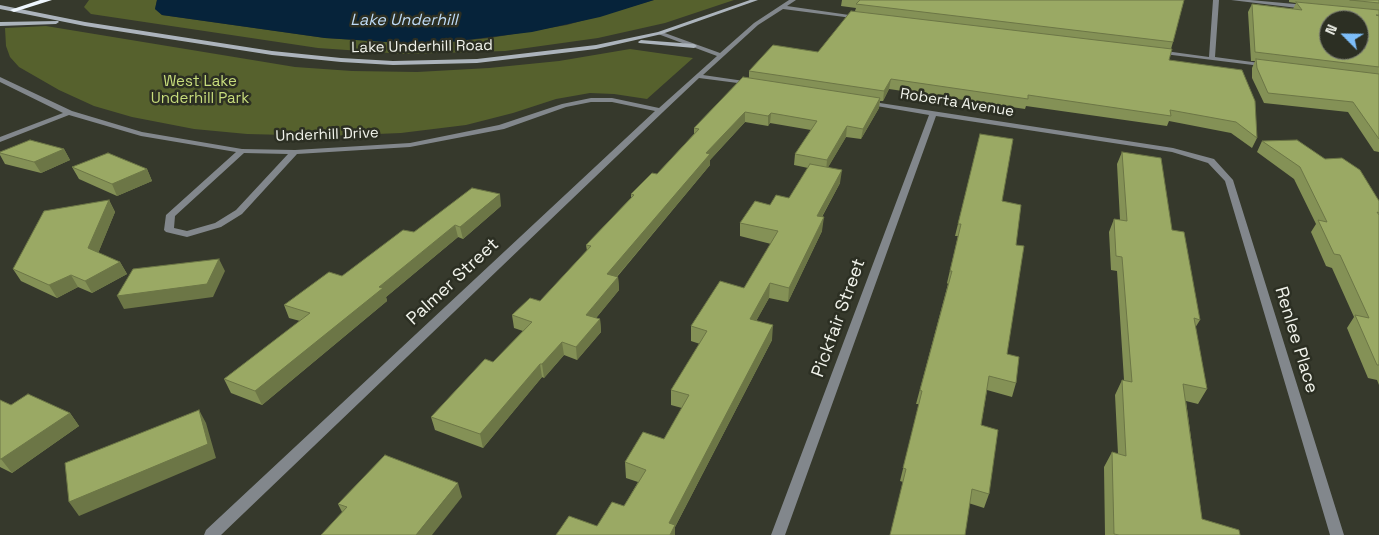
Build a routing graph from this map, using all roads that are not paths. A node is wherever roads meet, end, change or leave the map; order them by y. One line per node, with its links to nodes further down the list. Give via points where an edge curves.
1 (48, 0): 9 (highway)
2 (755, 0): 14 (main road, Lake Underhill Road)
3 (793, 0): 7 (street, Palmer Street)
4 (1216, 0): 19 (street)
5 (1236, 0): 8 (street)
6 (0, 7): 9 (main road, Lake Underhill Road)
7 (782, 7): 11 (street); 18 (street, Palmer Street, via 766,16)
8 (1312, 8)
9 (14, 10): 10 (main road); 13 (main road, Lake Underhill Road)
10 (0, 14)
11 (867, 18)
12 (0, 24): 13 (main road, Lake Underhill Road)
13 (85, 24): 15 (main road, Lake Underhill Road, via 293,56 368,62 487,60)
14 (660, 33): 15 (main road, Lake Underhill Road); 16 (street)
15 (622, 42): 16 (main road)
16 (694, 46): 18 (street)
17 (1152, 52): 19 (street)
18 (720, 55): 21 (street, Palmer Street)
19 (1212, 58): 20 (street)
20 (1271, 66)
21 (698, 76): 23 (street); 25 (street, Palmer Street)
22 (0, 79): 26 (street, Underhill Drive)
23 (756, 85)
24 (854, 101): 27 (street, Roberta Avenue)
25 (660, 110): 30 (street, Underhill Drive, via 612,100 591,100 564,105 501,127 410,145); 32 (street, Palmer Street)
26 (69, 113): 28 (street); 29 (street, Underhill Drive, via 140,134)
27 (933, 113): 31 (street, Roberta Avenue, via 1173,150); 33 (street, Pickfair Street)
28 (0, 140)
29 (242, 151): 30 (street, Underhill Drive); 30 (street, via 171,215 169,230 187,234 218,225 239,212)
30 (294, 152)
31 (1210, 161): 34 (street, Renlee Place, via 1229,180)
32 (211, 535)
33 (778, 535)
34 (1337, 535)

